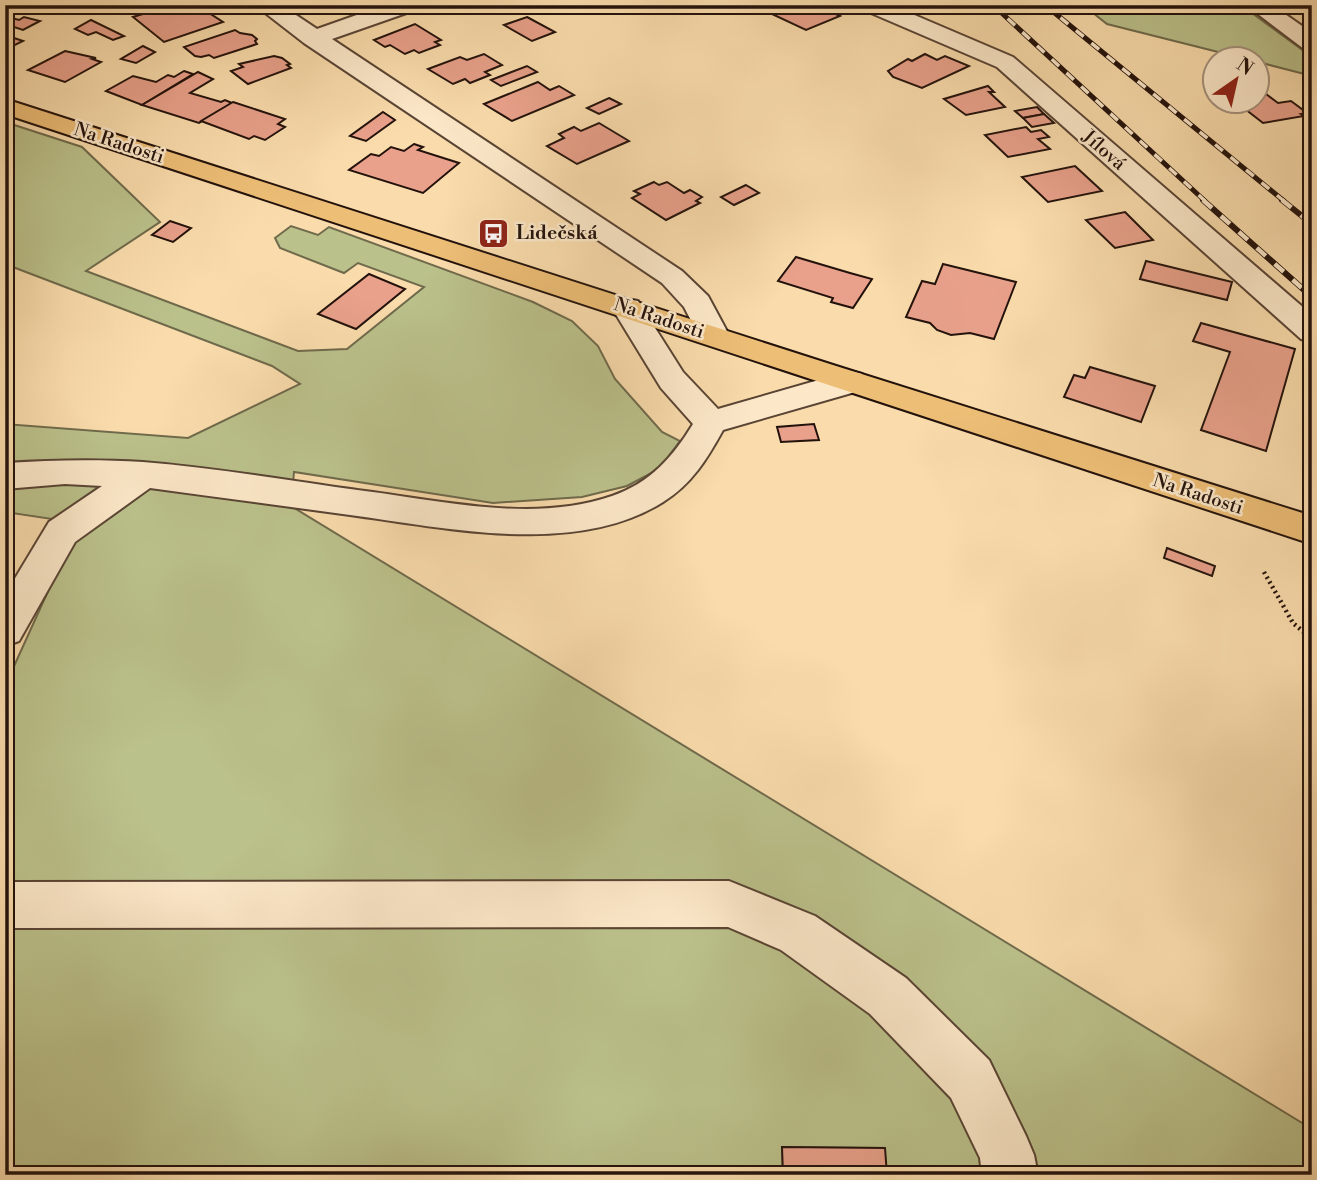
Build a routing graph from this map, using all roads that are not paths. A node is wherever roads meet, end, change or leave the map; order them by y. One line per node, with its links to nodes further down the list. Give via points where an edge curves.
1 (266, 5): 5 (street)
2 (407, 5): 5 (street)
3 (872, 5): 9 (street, Jílová, via 1005,62)
4 (1257, 5): 6 (street)
5 (312, 38): 10 (street, via 672,277 697,303)
6 (1312, 44)
7 (5, 106): 8 (main road, Na Radosti)
8 (627, 308): 10 (main road, Na Radosti); 12 (street, via 672,380)
9 (1312, 332)
10 (713, 335): 11 (main road, Na Radosti)
11 (850, 382): 12 (street, via 802,392); 15 (main road, Na Radosti)
12 (711, 422): 14 (street, via 687,463 650,493 621,508 536,522 479,519)
13 (5, 475): 14 (street)
14 (144, 475): 16 (street, via 62,532)
15 (1312, 530)
16 (5, 630)
17 (5, 905): 18 (street, via 729,904 798,933 888,996 970,1079 1007,1155)
18 (1010, 1175)

